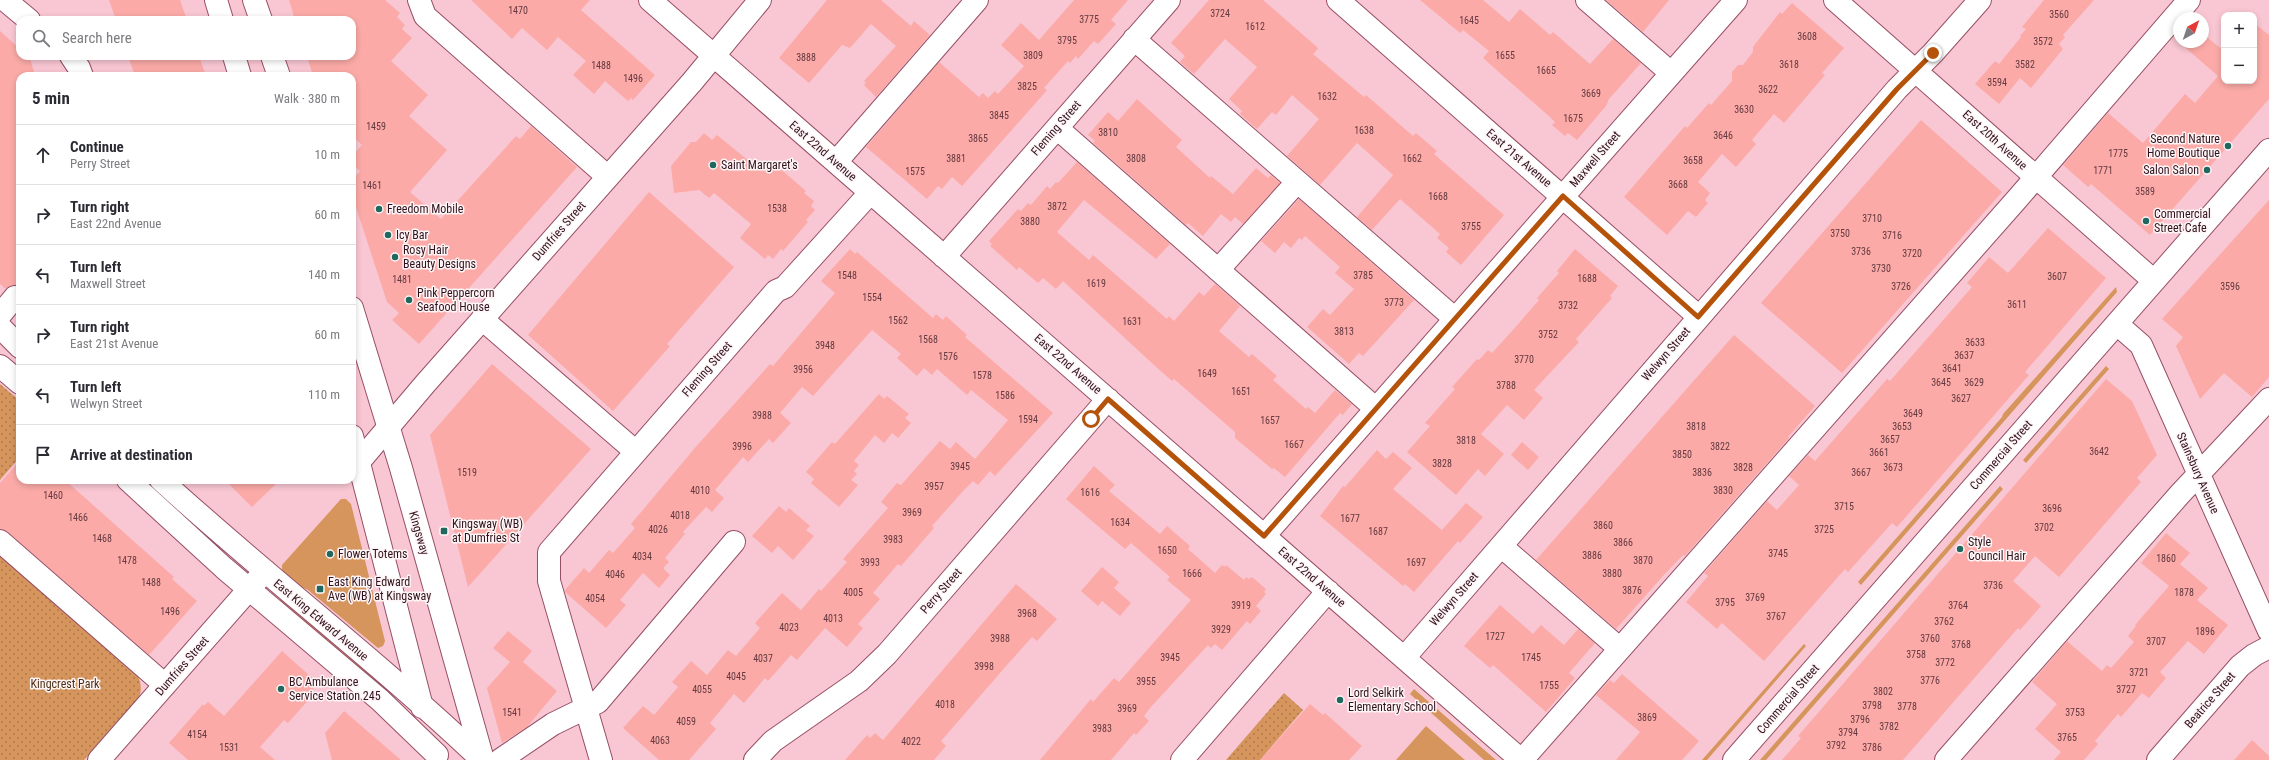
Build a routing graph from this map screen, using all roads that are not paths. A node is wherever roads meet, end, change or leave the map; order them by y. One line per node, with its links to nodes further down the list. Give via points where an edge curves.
1 (5, 0): 15 (street)
2 (216, 0): 16 (street)
3 (254, 0): 17 (street)
4 (419, 0): 31 (street, via 425,16)
5 (650, 0): 19 (street, East 22nd Avenue)
6 (760, 0): 19 (street, Dumfries Street)
7 (977, 0): 30 (street)
8 (1169, 0): 18 (street, Fleming Street)
9 (1338, 0): 35 (street, East 21st Avenue)
10 (1587, 0): 27 (street)
11 (1736, 0): 27 (street, Maxwell Street)
12 (1835, 0): 23 (street, East 20th Avenue)
13 (1980, 0): 23 (street, Welwyn Street)
14 (2189, 0): 32 (street)
15 (23, 16)
16 (221, 16)
17 (260, 16)
18 (1134, 39): 28 (street, Fleming Street); 33 (street)
19 (714, 55): 30 (street, East 22nd Avenue); 31 (street, Dumfries Street)
20 (74, 60): 24 (street)
21 (235, 60): 25 (street)
22 (273, 60): 26 (street)
23 (1916, 70): 32 (street, East 20th Avenue); 41 (street, Welwyn Street)
24 (80, 72)
25 (239, 72)
26 (278, 72)
27 (1671, 73): 35 (street, Maxwell Street)
28 (1057, 128): 36 (street, Fleming Street); 37 (street)
29 (2269, 150): 38 (street, Commercial Street)
30 (836, 162): 34 (street, East 22nd Avenue)
31 (608, 176): 43 (street, Dumfries Street)
32 (2036, 177): 38 (street, East 20th Avenue); 71 (street)
33 (1297, 182): 37 (street); 42 (street)
34 (870, 193): 36 (street, East 22nd Avenue); 54 (street, Fleming Street, via 785,287 776,291)
35 (1563, 196): 41 (street, East 21st Avenue); 42 (street, Maxwell Street)
36 (944, 257): 50 (street, East 22nd Avenue)
37 (1218, 270): 52 (street)
38 (2154, 281): 45 (street, Commercial Street)
39 (15, 297): 40 (street)
40 (0, 315)
41 (1698, 317): 65 (street, Welwyn Street)
42 (1454, 318): 52 (street, Maxwell Street)
43 (482, 319): 53 (street, Dumfries Street); 54 (street)
44 (356, 321): 53 (street, Kingsway)
45 (2117, 324): 57 (street, Stainsbury Avenue, via 2141,345); 84 (street, Commercial Street)
46 (0, 327): 47 (street)
47 (16, 342)
48 (0, 366): 49 (street)
49 (16, 380)
50 (1108, 399): 62 (street, East 22nd Avenue); 81 (street, Perry Street, via 886,654 859,681 773,741)
51 (2269, 399): 57 (street)
52 (1375, 408): 62 (street, Maxwell Street)
53 (388, 427): 56 (street, Dumfries Street); 78 (street, Kingsway)
54 (635, 451): 75 (street, Fleming Street, via 549,552 549,581)
55 (356, 453): 56 (street)
56 (358, 462): 74 (street)
57 (2199, 475): 69 (street, Stainsbury Avenue); 85 (street)
58 (132, 484): 61 (street, East King Edward Avenue)
59 (163, 484): 61 (street)
60 (168, 484): 66 (street, East King Edward Avenue)
61 (151, 501): 67 (street, East King Edward Avenue)
62 (1264, 536): 68 (street, East 22nd Avenue)
63 (0, 541): 73 (street)
64 (734, 542): 75 (street, via 598,702)
65 (1501, 546): 71 (street); 72 (street, Welwyn Street)
66 (265, 571): 67 (street, Dumfries Street); 74 (street, East King Edward Avenue)
67 (249, 589): 73 (street, Dumfries Street); 77 (street, East King Edward Avenue, via 380,700)
68 (1328, 591): 72 (street, East 22nd Avenue); 82 (street)
69 (2269, 631)
70 (2269, 647): 86 (street, Beatrice Street, via 2240,666)
71 (1619, 648): 83 (street)
72 (1404, 658): 83 (street, East 22nd Avenue)
73 (165, 685): 76 (street, Dumfries Street)
74 (421, 705): 77 (street); 78 (street, East King Edward Avenue)
75 (586, 708): 79 (street, via 553,724); 80 (street)
76 (107, 757)
77 (438, 757)
78 (483, 760)
79 (500, 760)
80 (601, 760)
81 (755, 760)
82 (1182, 760)
83 (1521, 760)
84 (1734, 760)
85 (1946, 760)
86 (2158, 760)

